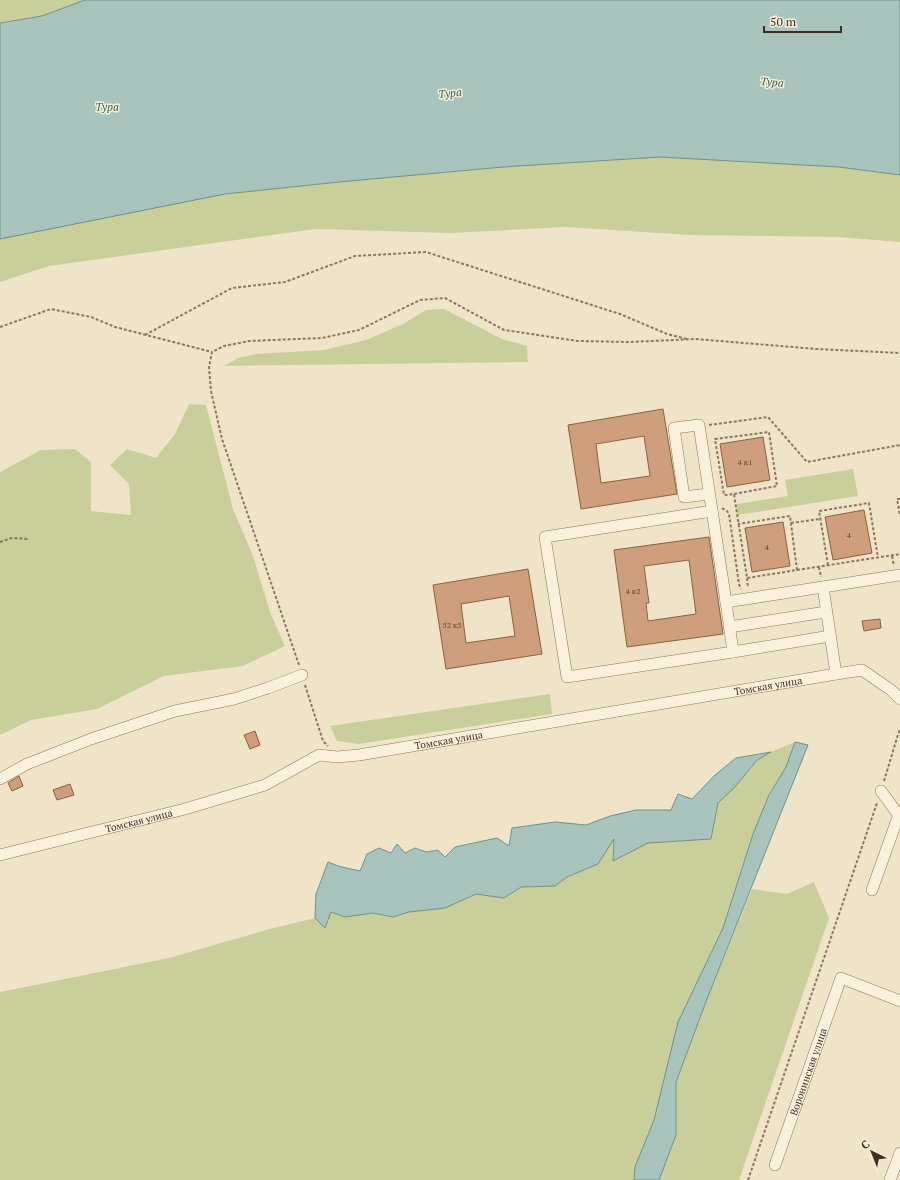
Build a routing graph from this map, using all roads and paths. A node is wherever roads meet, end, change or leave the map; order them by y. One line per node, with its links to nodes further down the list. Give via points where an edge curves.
1 (0, 327): 2 (path, via 51,310 91,318)
2 (145, 335): 3 (path, via 232,288 285,282 355,256 426,252 620,314 667,334); 4 (path)
3 (690, 340): 4 (path, via 578,341 504,330 445,298 420,300 359,330 322,338 249,341 224,346); 5 (path)
4 (212, 352): 31 (path, via 209,367 211,391 222,439)
5 (900, 353)
6 (708, 425): 7 (path, via 768,417 807,462)
7 (900, 445)
8 (709, 494): 8 (street, via 684,497 674,428 699,425); 11 (street)
9 (734, 494): 9 (path, via 724,495 715,440 769,432 777,486); 15 (path)
10 (900, 499): 12 (path, via 897,499)
11 (716, 509): 24 (path, via 727,511 729,514 739,584 743,591); 25 (street); 29 (street, via 546,537 567,677)
12 (900, 516)
13 (820, 519): 14 (path); 19 (path, via 819,511 869,503); 20 (path)
14 (791, 523): 15 (path, via 790,516); 21 (path)
15 (738, 524): 21 (path, via 747,578)
16 (29, 539): 17 (path, via 12,538)
17 (0, 542)
18 (900, 554): 19 (path)
19 (878, 558): 20 (path)
20 (828, 565): 21 (path)
21 (797, 570)
22 (900, 575): 23 (street)
23 (823, 587): 25 (street); 26 (street)
24 (749, 591)
25 (726, 602): 27 (street)
26 (826, 612): 27 (street); 28 (street)
27 (729, 627): 29 (street)
28 (830, 636): 29 (street); 30 (street)
29 (733, 652)
30 (836, 674): 32 (street, Томская улица, via 862,670); 35 (street, Томская улица)
31 (302, 675): 35 (path, via 323,741); 36 (street, via 240,697 174,711 91,739 27,764)
32 (896, 689): 33 (street, Томская улица)
33 (900, 699)
34 (900, 728): 37 (path)
35 (337, 757): 39 (street, Томская улица, via 319,755 265,784 185,809)
36 (0, 779)
37 (881, 791): 38 (street); 44 (path)
38 (899, 817): 40 (street)
39 (0, 855)
40 (872, 890)
41 (900, 1001): 43 (street, Воронинская улица, via 841,978)
42 (900, 1153): 45 (street)
43 (775, 1165)
44 (748, 1180)
45 (890, 1180)

